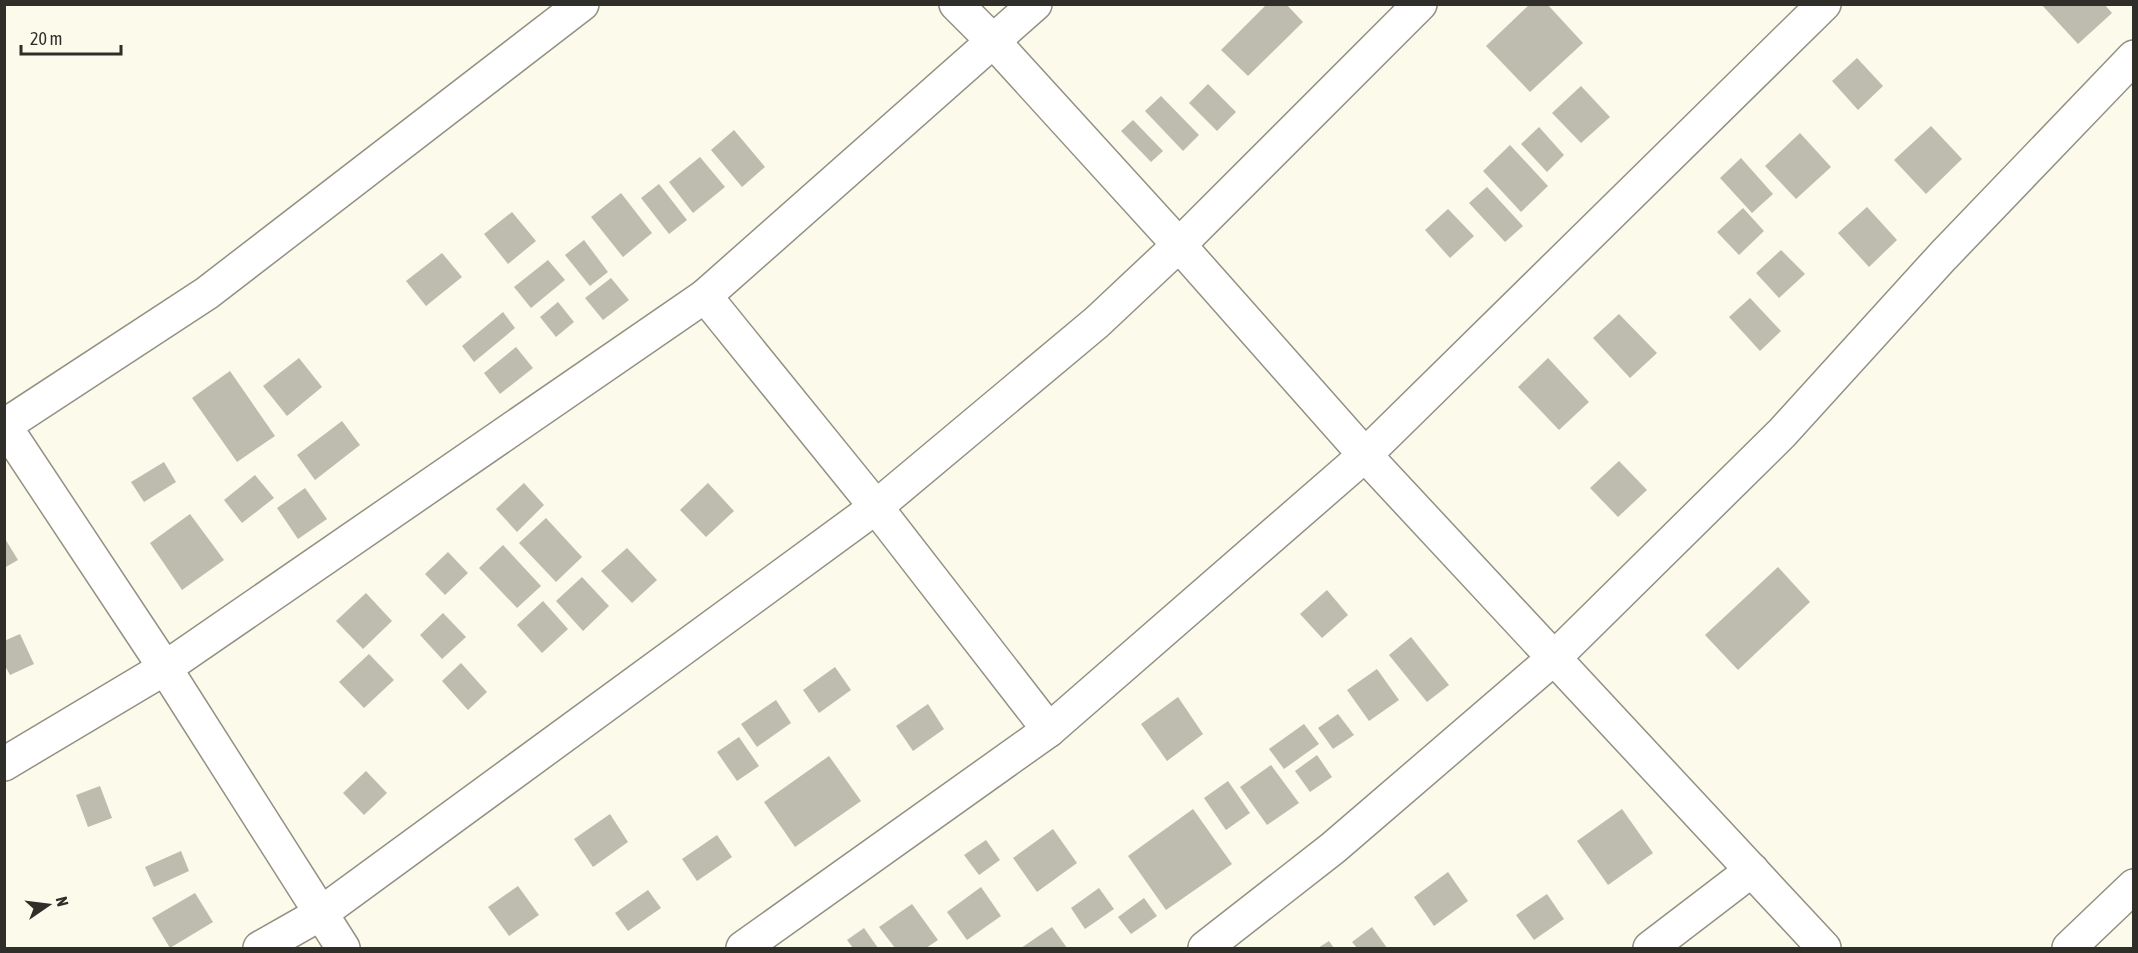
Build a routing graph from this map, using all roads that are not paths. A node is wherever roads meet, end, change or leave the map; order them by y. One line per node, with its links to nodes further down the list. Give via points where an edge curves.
1 (582, 4): 10 (street, via 207,293)
2 (956, 4): 6 (street)
3 (1035, 4): 6 (street)
4 (1420, 4): 8 (street)
5 (1824, 4): 11 (street)
6 (994, 42): 8 (street); 9 (street)
7 (2133, 57): 13 (street, via 1943,256 1782,433)
8 (1179, 245): 11 (street); 12 (street, via 1097,322)
9 (705, 296): 12 (street); 14 (street)
10 (5, 425): 14 (street)
11 (1365, 455): 13 (street); 15 (street)
12 (876, 507): 15 (street); 19 (street)
13 (1554, 658): 17 (street); 23 (street, via 1333,849)
14 (165, 668): 16 (street); 19 (street)
15 (1049, 730): 22 (street)
16 (4, 764)
17 (1752, 870): 24 (street); 25 (street)
18 (2133, 886): 26 (street)
19 (320, 914): 20 (street); 21 (street)
20 (260, 948)
21 (343, 948)
22 (743, 948)
23 (1205, 948)
24 (1650, 948)
25 (1824, 948)
26 (2069, 948)

